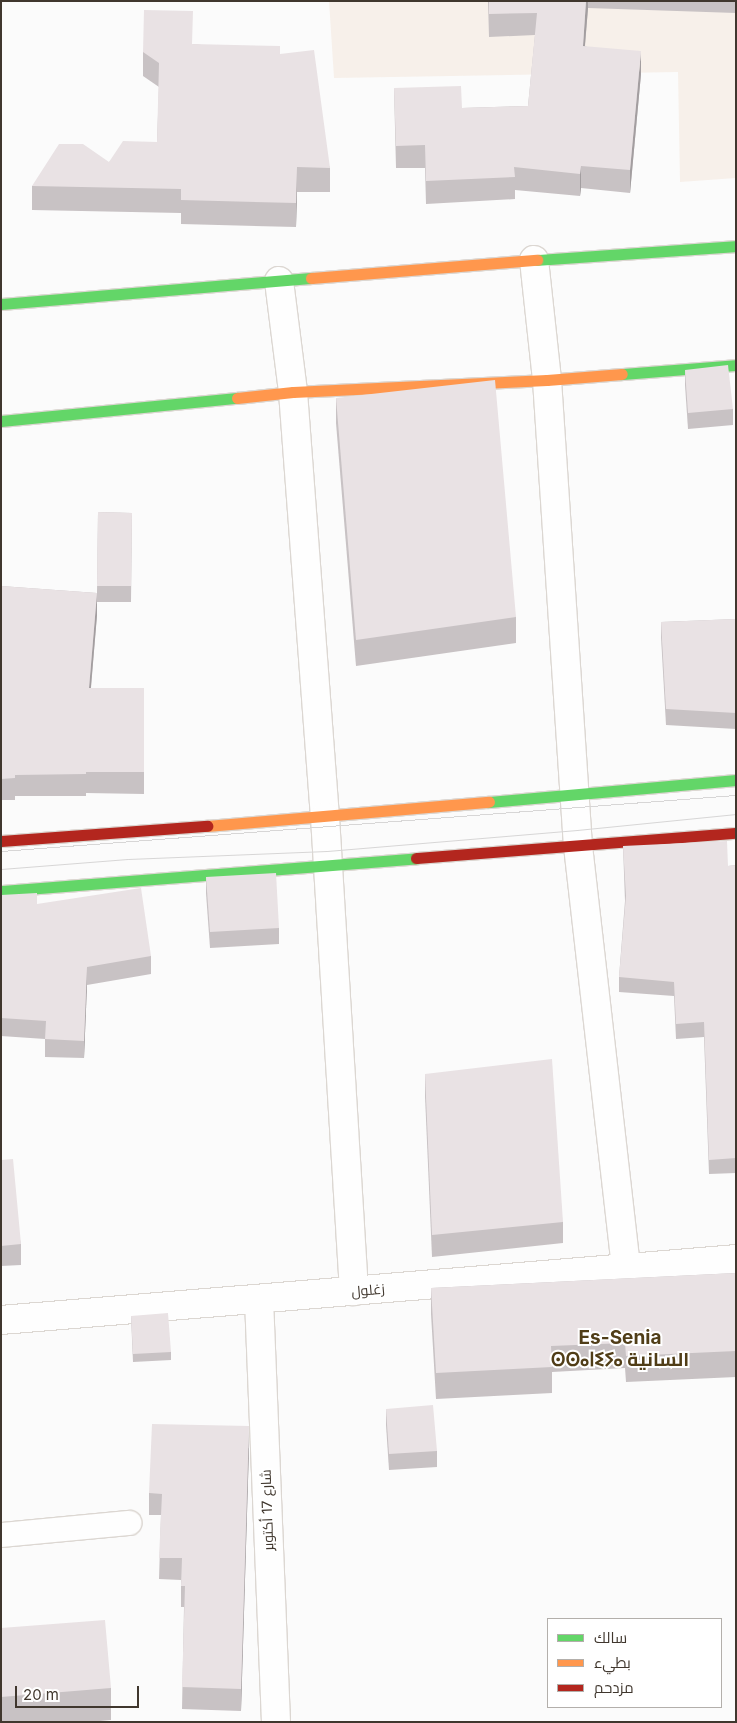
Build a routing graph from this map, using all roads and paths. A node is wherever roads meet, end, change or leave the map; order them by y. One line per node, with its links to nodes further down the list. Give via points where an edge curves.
1 (736, 246): 2 (main road)
2 (534, 260): 3 (main road); 6 (street)
3 (279, 282): 4 (main road); 7 (street)
4 (1, 304)
5 (736, 365): 6 (main road)
6 (547, 380): 7 (main road); 10 (street)
7 (293, 392): 8 (main road); 11 (street)
8 (1, 421)
9 (736, 780): 10 (main road)
10 (575, 794): 11 (main road); 14 (street)
11 (325, 818): 13 (main road); 15 (street)
12 (736, 833): 14 (main road)
13 (1, 841)
14 (578, 846): 15 (main road); 18 (street)
15 (328, 864): 16 (main road); 19 (street)
16 (1, 890)
17 (736, 1259): 18 (street, زغلول)
18 (626, 1268): 19 (street, زغلول)
19 (354, 1291): 20 (street, زغلول)
20 (260, 1299): 21 (street, زغلول); 24 (street, شارع 17 أكتوبر)
21 (1, 1320)
22 (129, 1523): 23 (lane)
23 (1, 1535)
24 (276, 1722)

